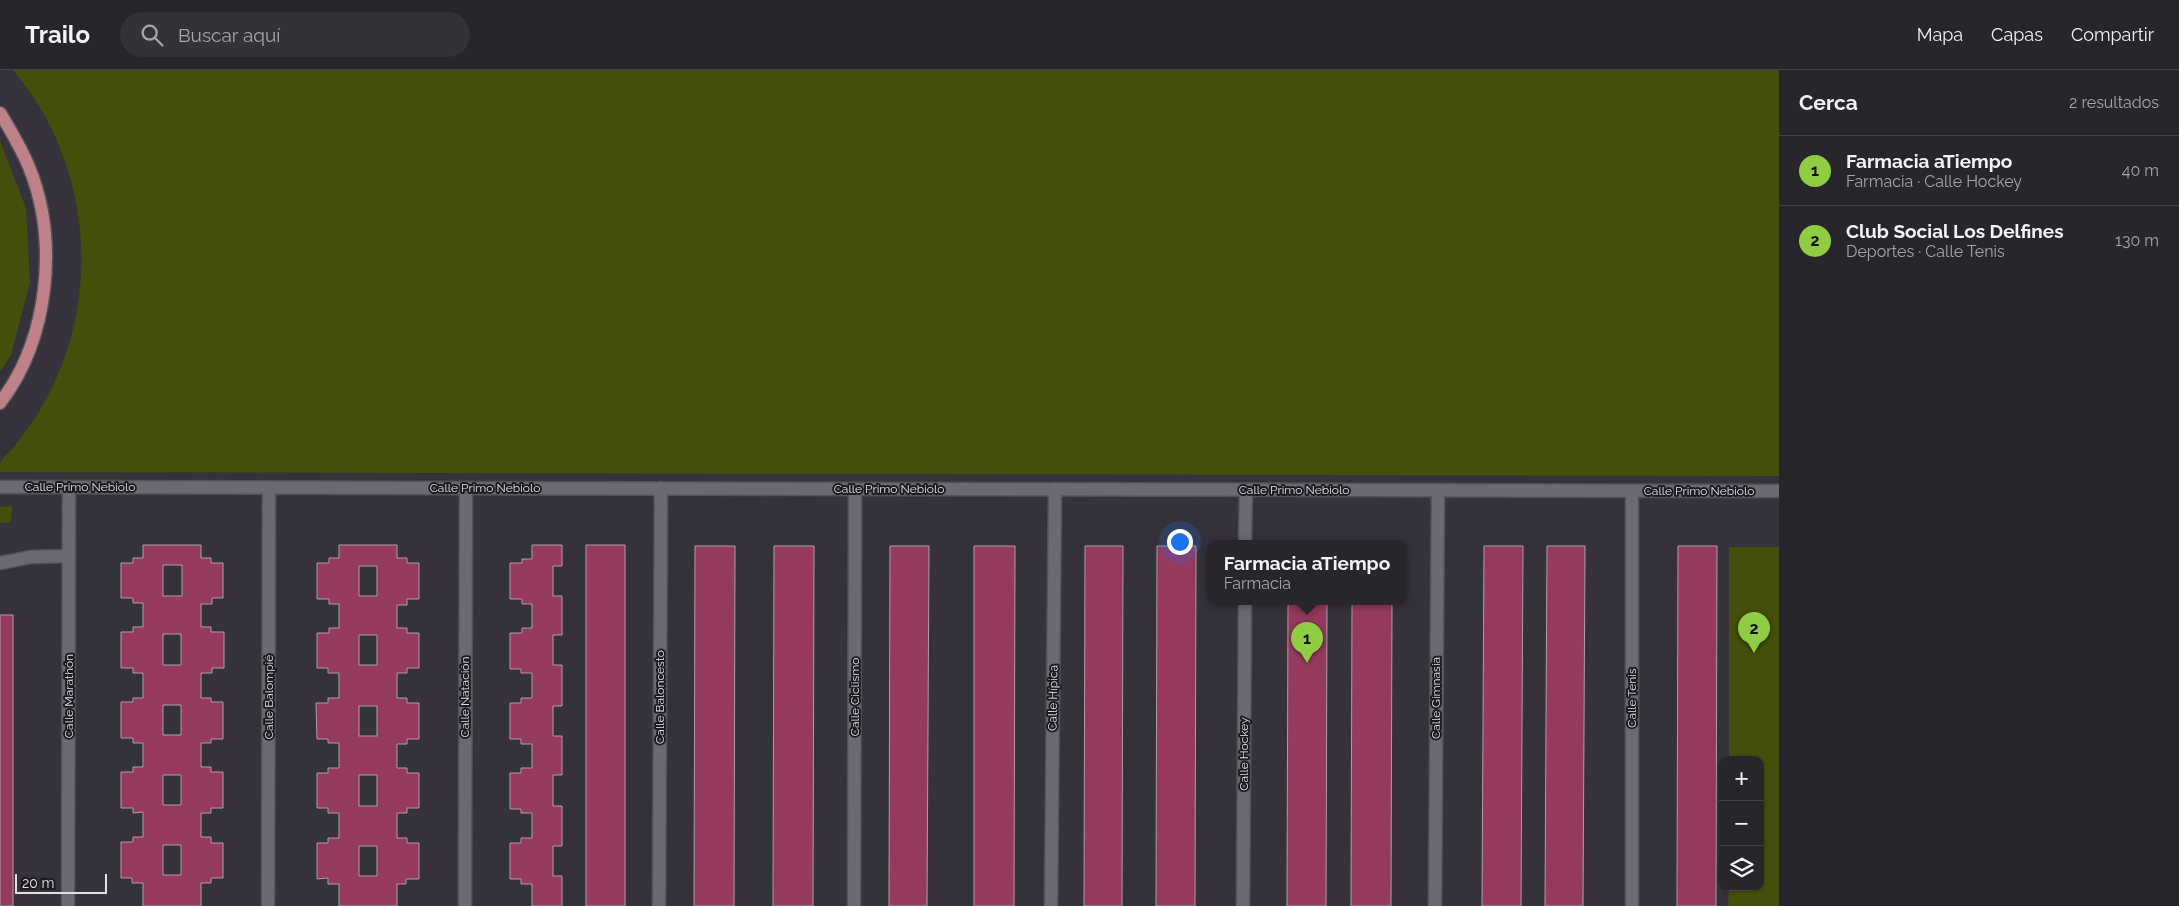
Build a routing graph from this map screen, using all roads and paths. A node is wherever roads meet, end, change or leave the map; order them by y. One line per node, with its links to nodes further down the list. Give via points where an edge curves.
1 (0, 113): 2 (main road, via 29,168 39,201 45,269 42,303 34,336 21,368)
2 (0, 403)
3 (0, 487): 4 (street, Calle Primo Nebiolo)
4 (69, 487): 5 (street, Calle Primo Nebiolo); 15 (street, Calle Marathón)
5 (269, 488): 6 (street, Calle Primo Nebiolo); 19 (street, Calle Balompié)
6 (466, 488): 7 (street, Calle Primo Nebiolo); 20 (street, Calle Natación)
7 (661, 488): 8 (street, Calle Primo Nebiolo); 21 (street, Calle Baloncesto)
8 (856, 489): 9 (street, Calle Primo Nebiolo); 22 (street, Calle Ciclismo)
9 (1055, 489): 10 (street, Calle Primo Nebiolo); 23 (street, Calle Hípica)
10 (1246, 490): 11 (street, Calle Primo Nebiolo); 14 (street)
11 (1438, 490): 12 (street, Calle Primo Nebiolo); 25 (street, Calle Gimnasia)
12 (1632, 491): 13 (street, Calle Primo Nebiolo); 26 (street, Calle Tenis)
13 (1779, 491)
14 (1245, 540)
15 (69, 556): 16 (street, via 31,557); 18 (street, Calle Marathón)
16 (0, 563)
17 (1245, 605): 24 (street, Calle Hockey)
18 (68, 906)
19 (268, 906)
20 (465, 906)
21 (659, 906)
22 (854, 906)
23 (1050, 906)
24 (1243, 906)
25 (1435, 906)
26 (1632, 906)

